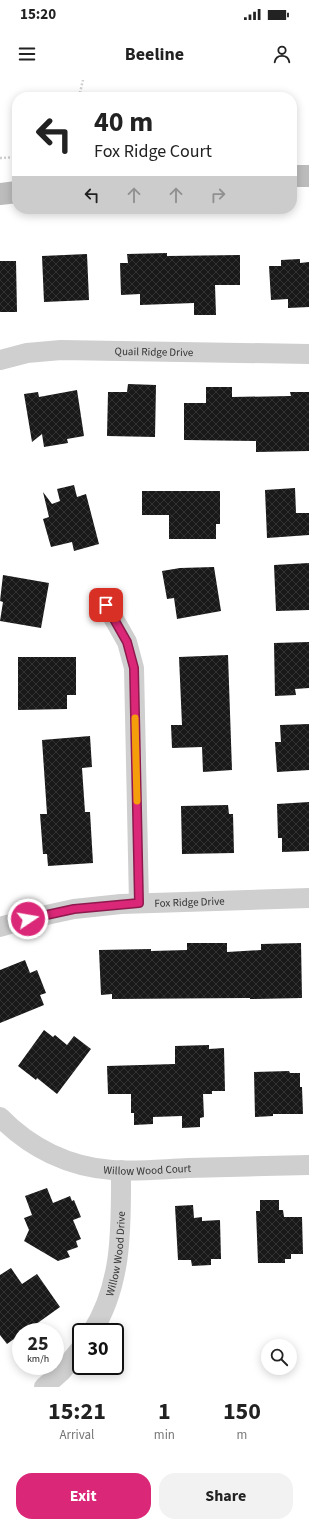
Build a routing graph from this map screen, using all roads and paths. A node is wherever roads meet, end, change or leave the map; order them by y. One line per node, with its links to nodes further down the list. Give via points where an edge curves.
1 (83, 80): 2 (path)
2 (81, 92)
3 (12, 157): 4 (path)
4 (0, 158)
5 (297, 176): 6 (street)
6 (309, 176)
7 (0, 180): 8 (street)
8 (12, 181)
9 (12, 193): 10 (street)
10 (0, 194)
11 (309, 354): 12 (street, Quail Ridge Drive, via 61,350 27,353)
12 (0, 360)
13 (106, 605): 15 (street, via 127,642 134,668)
14 (309, 898): 15 (street, Fox Ridge Drive)
15 (139, 903): 16 (street, Fox Ridge Drive, via 74,909)
16 (0, 927)
17 (0, 1117): 19 (street, Willow Wood Court, via 34,1146 57,1158 84,1166)
18 (309, 1165): 19 (street, Willow Wood Court)
19 (121, 1170): 20 (street, Willow Wood Drive, via 120,1244 116,1273)
20 (96, 1323)
21 (72, 1359): 22 (street)
22 (44, 1387)

